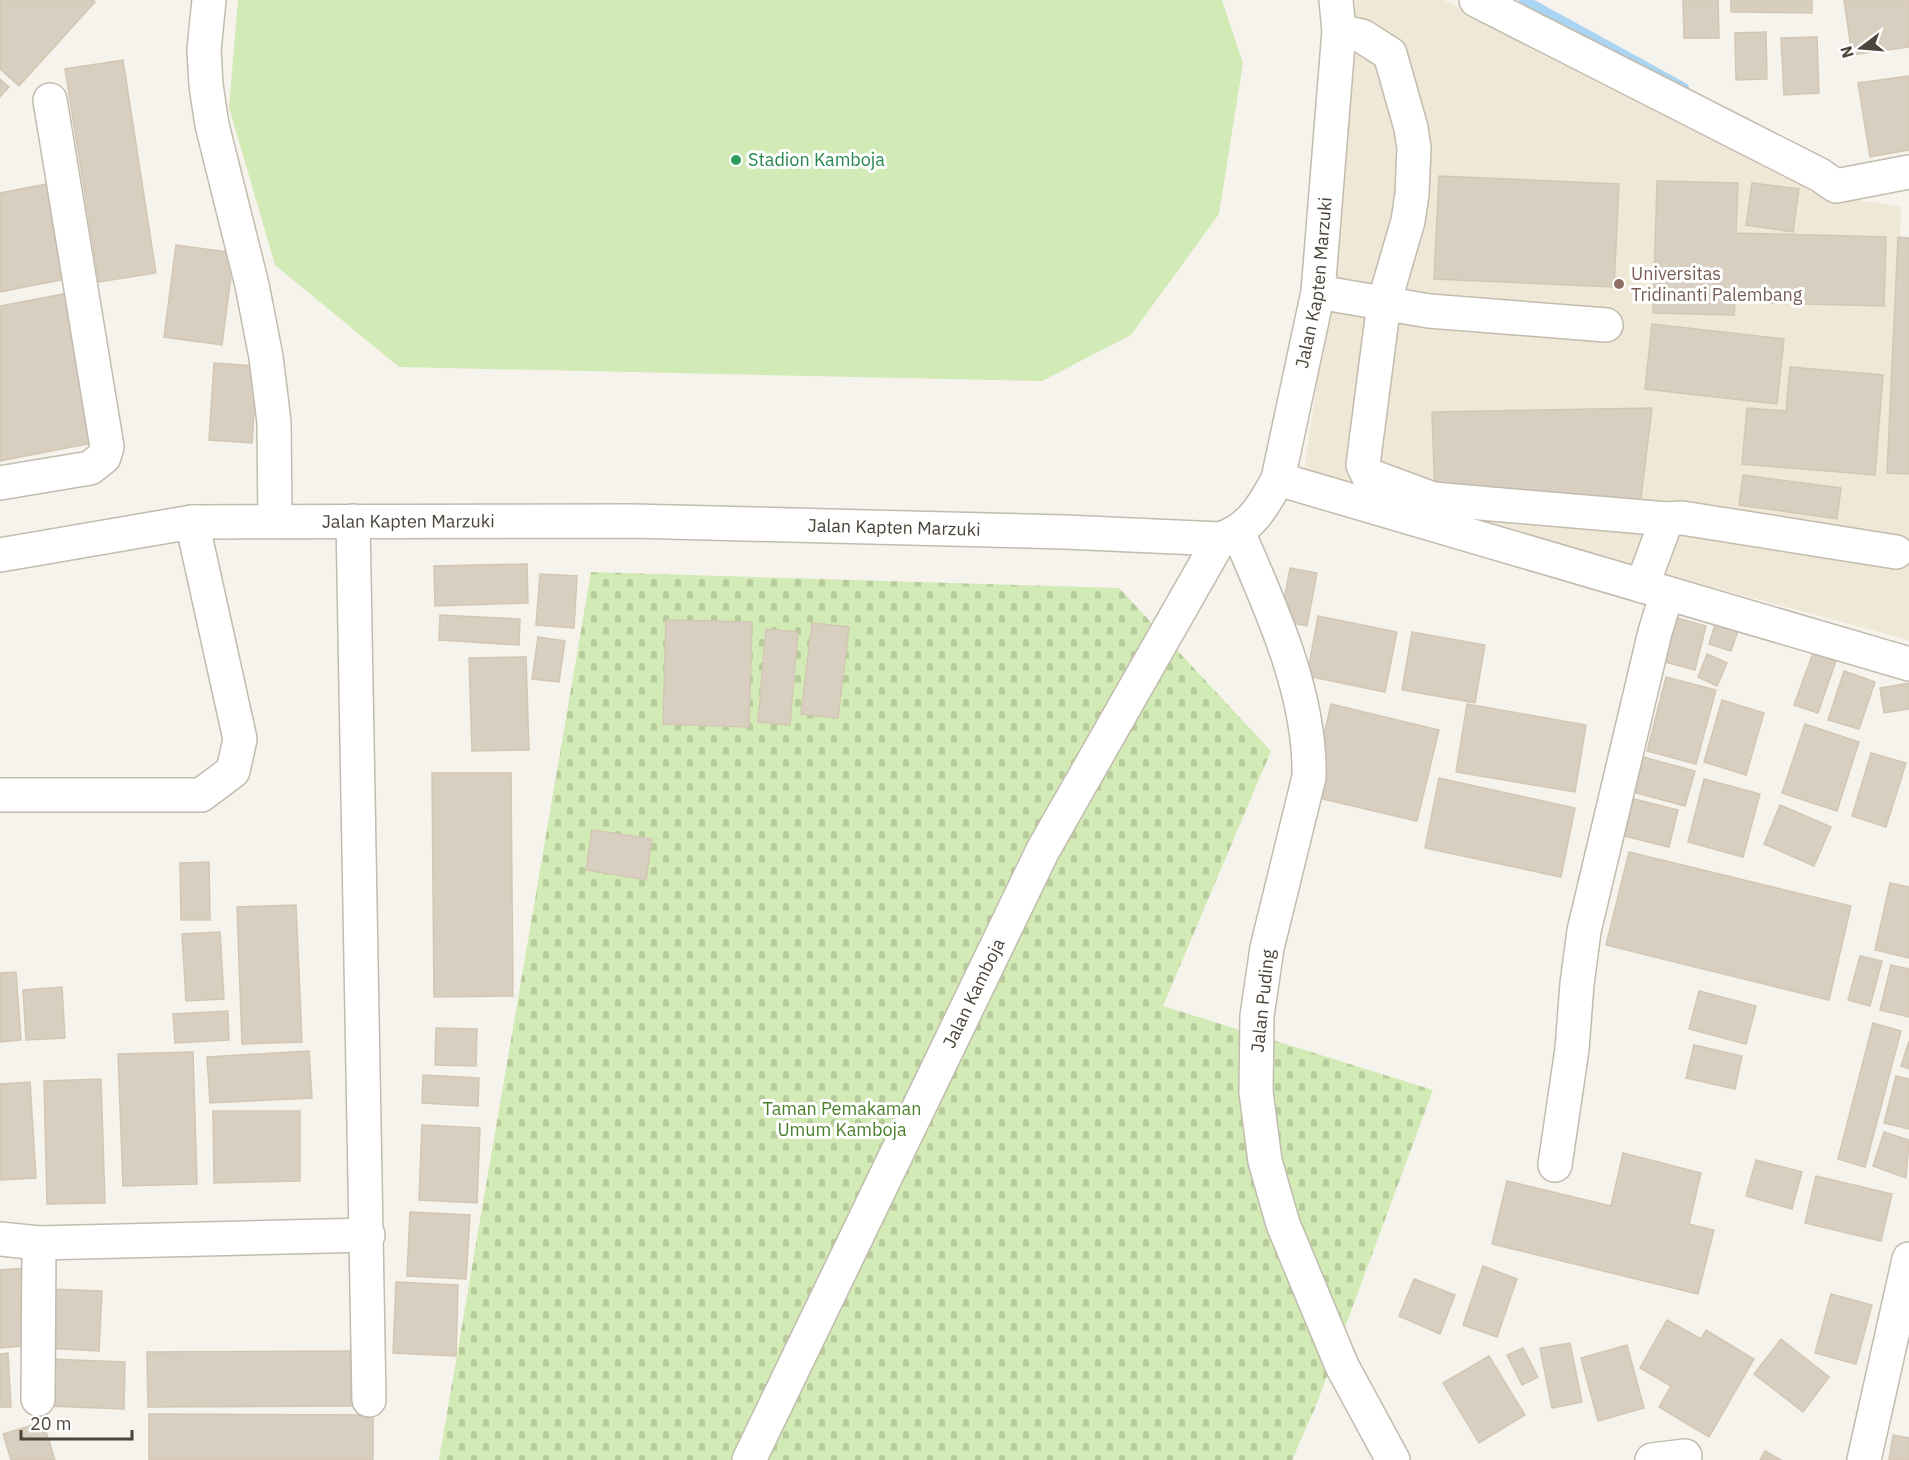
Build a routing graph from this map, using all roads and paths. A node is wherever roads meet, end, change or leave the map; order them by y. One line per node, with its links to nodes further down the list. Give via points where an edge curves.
1 (209, 0): 14 (street, via 204,50 206,85 266,357 274,422)
2 (1476, 0): 5 (street, via 1836,186)
3 (1337, 15): 6 (street, Jalan Kapten Marzuki); 7 (street, via 1390,54 1411,128 1414,159 1408,221)
4 (50, 100): 10 (street, via 107,447 104,458 90,468)
5 (1909, 172)
6 (1318, 292): 7 (street); 9 (street, Jalan Kapten Marzuki)
7 (1384, 303): 8 (street, via 1429,311); 11 (street, via 1363,465 1368,475 1433,499)
8 (1606, 325)
9 (1278, 479): 15 (street, Jalan Kapten Marzuki, via 1264,505); 18 (street)
10 (0, 483)
11 (1667, 519): 16 (street, via 1682,518); 18 (street)
12 (353, 521): 14 (street, Jalan Kapten Marzuki); 15 (street, Jalan Kapten Marzuki, via 642,522); 22 (street)
13 (192, 522): 14 (street, Jalan Kapten Marzuki); 17 (street, Jalan Kapten Marzuki); 20 (street, via 240,739 233,771 201,795)
14 (275, 522)
15 (1229, 535): 30 (street, Jalan Kamboja, via 1043,850); 31 (street, Jalan Puding, via 1264,591 1303,708 1309,748 1309,777 1267,948 1257,1016 1256,1092 1265,1161 1283,1224 1342,1366)
16 (1896, 552)
17 (0, 555)
18 (1654, 589): 19 (street); 21 (street, via 1655,632 1584,931)
19 (1909, 664)
20 (0, 795)
21 (1555, 1166)
22 (368, 1235): 24 (street); 28 (street)
23 (0, 1239): 24 (street)
24 (39, 1244): 27 (street)
25 (1909, 1259): 26 (street)
26 (1903, 1314): 33 (street)
27 (38, 1399)
28 (369, 1400)
29 (1685, 1456): 32 (street)
30 (749, 1460)
31 (1393, 1460)
32 (1652, 1460)
33 (1864, 1460)

